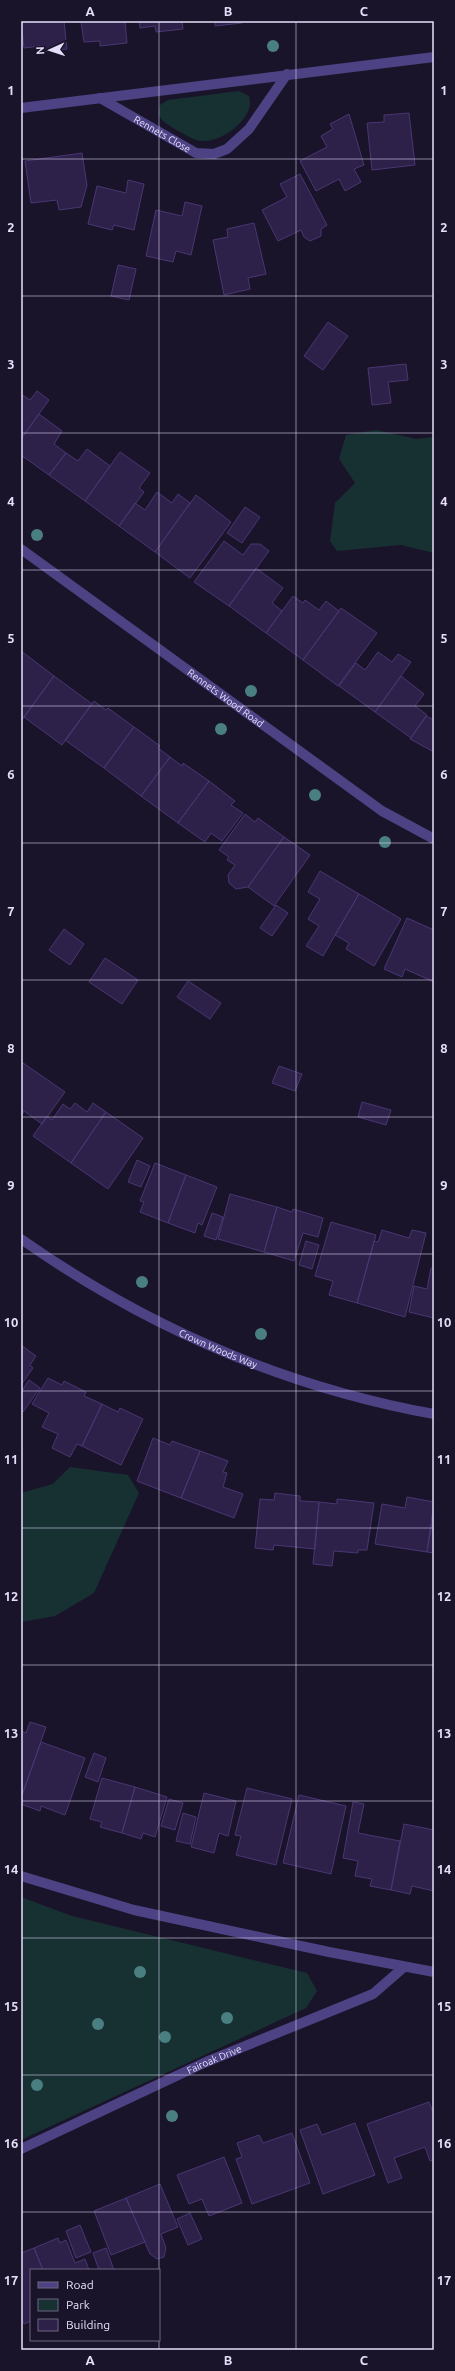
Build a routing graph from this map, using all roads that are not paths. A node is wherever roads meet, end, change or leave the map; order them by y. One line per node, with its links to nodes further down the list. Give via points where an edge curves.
1 (434, 58): 2 (street)
2 (287, 74): 3 (street); 3 (street, Rennets Close, via 249,130 227,150 214,154 196,153)
3 (100, 98): 4 (street)
4 (21, 108)
5 (21, 549): 6 (street, Rennets Wood Road, via 382,811)
6 (434, 839)
7 (21, 1239): 8 (street, Crown Woods Way, via 122,1304 253,1365 364,1398)
8 (434, 1414)
9 (21, 1876): 10 (street, via 134,1910)
10 (404, 1967): 11 (street); 12 (street, Fairoak Drive, via 373,1994 206,2062)
11 (434, 1972)
12 (21, 2149)

